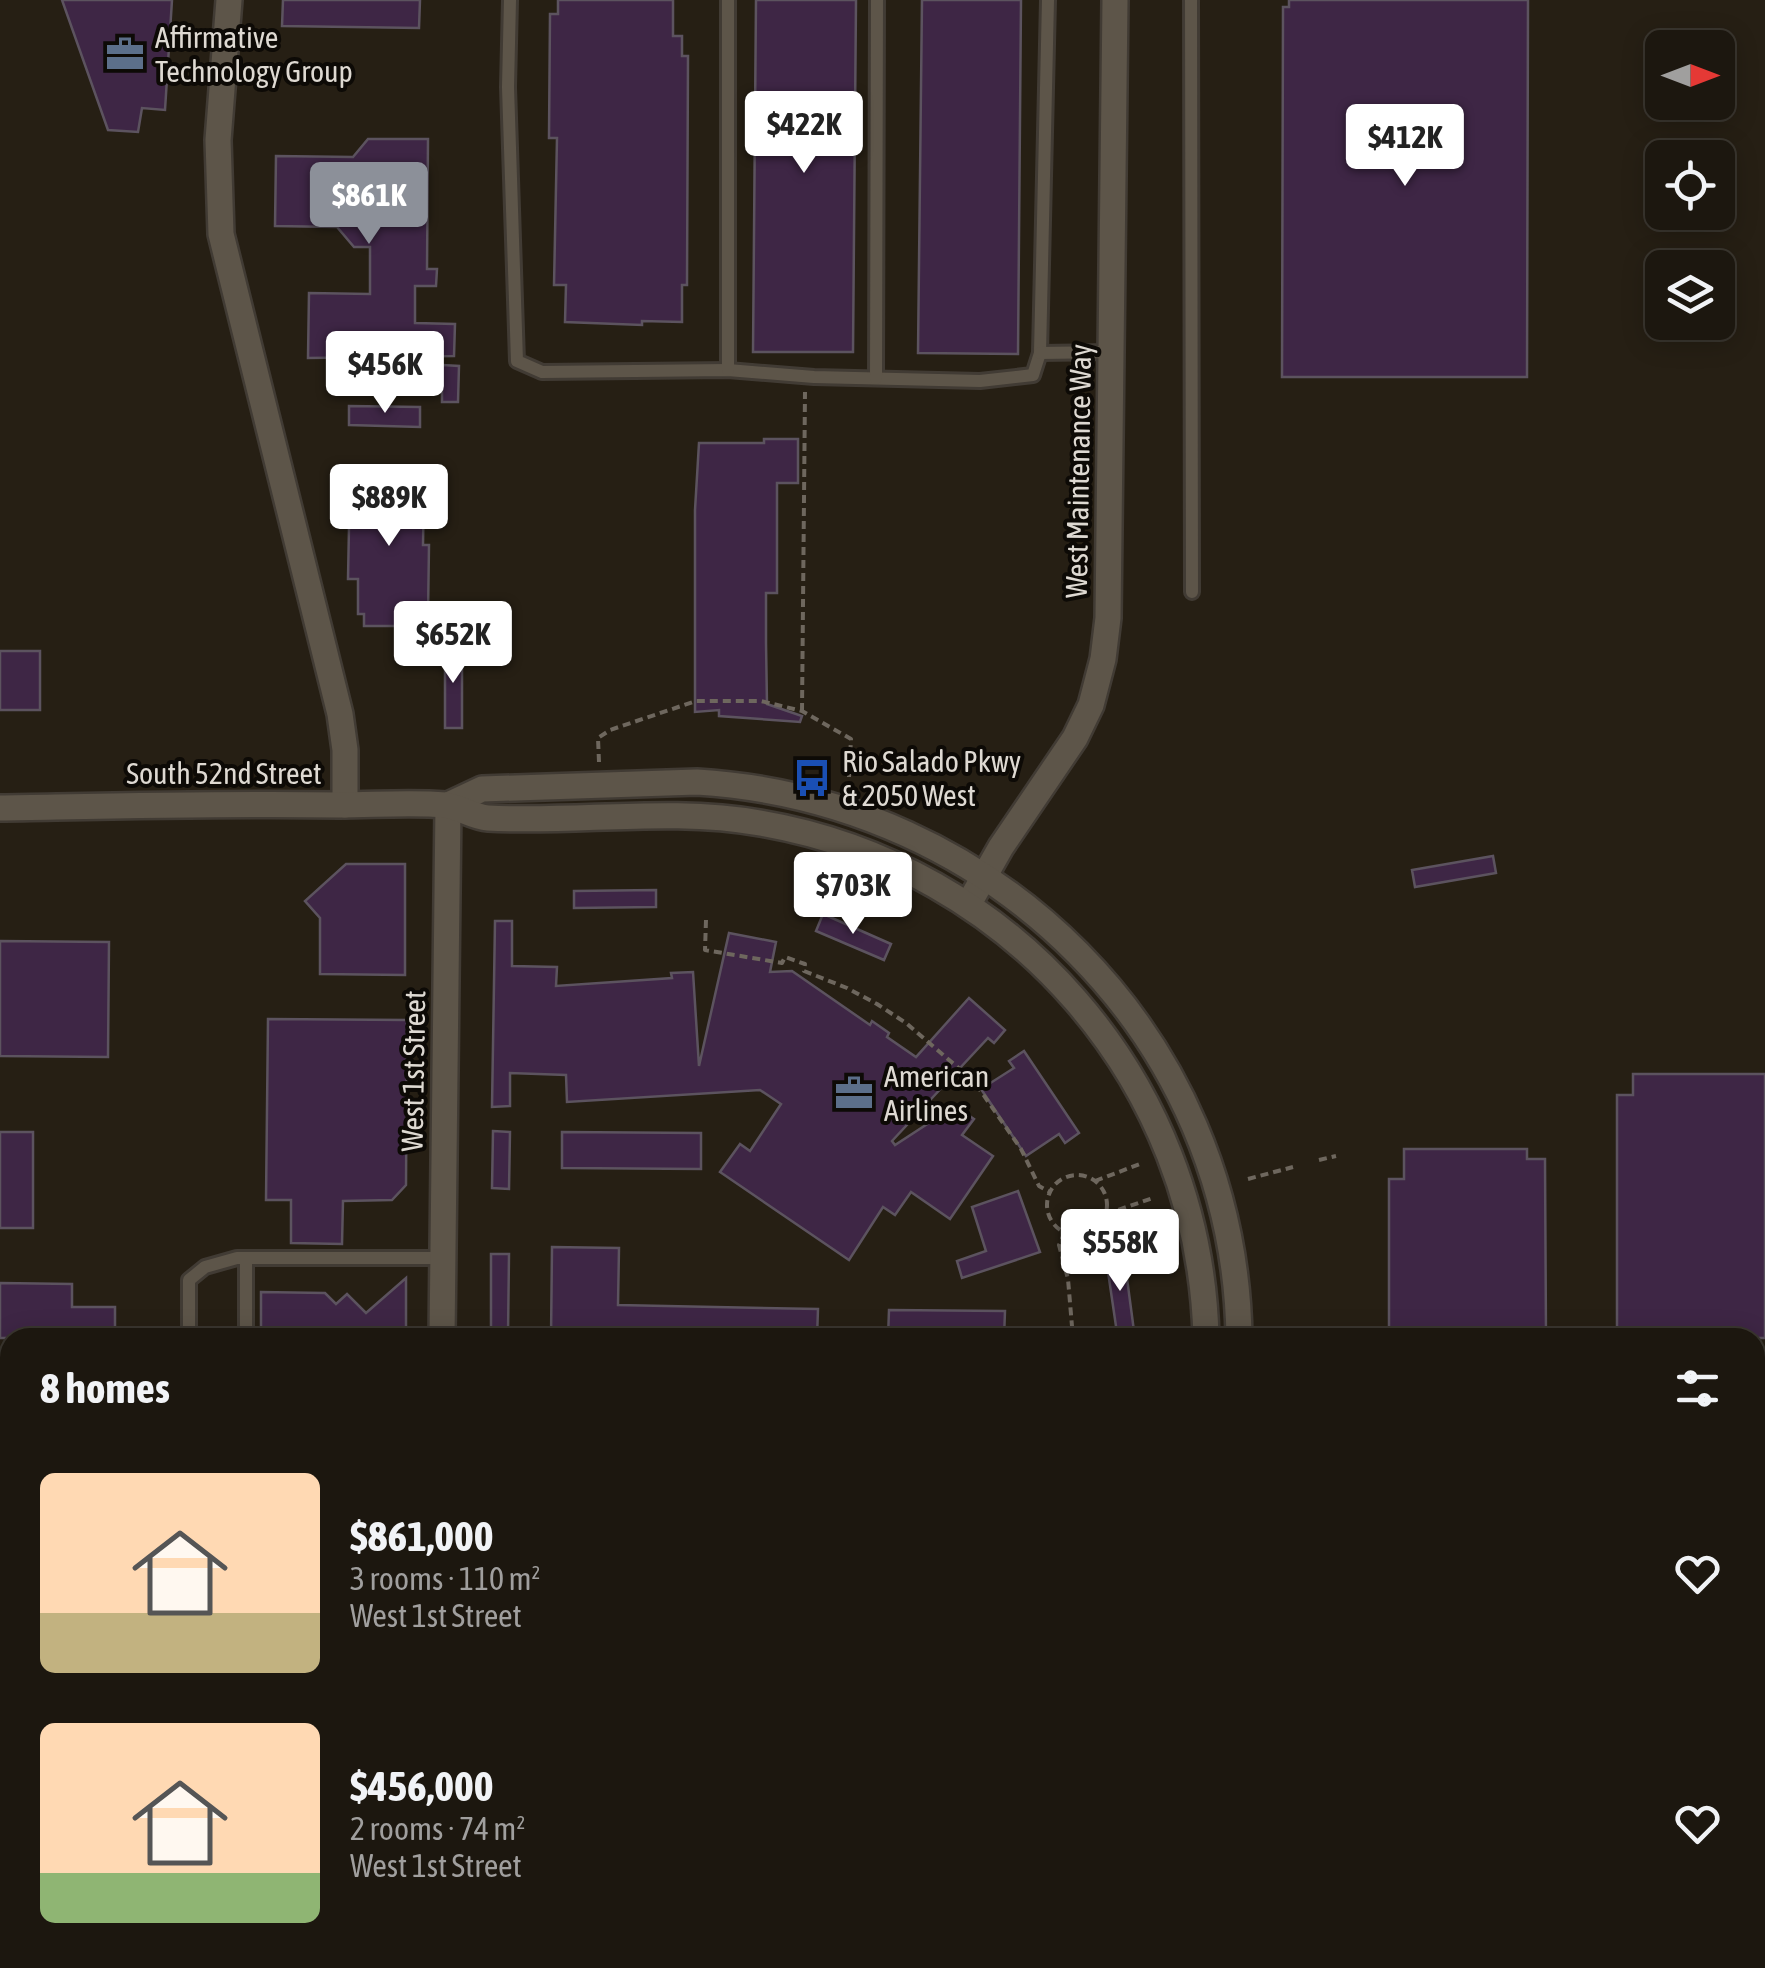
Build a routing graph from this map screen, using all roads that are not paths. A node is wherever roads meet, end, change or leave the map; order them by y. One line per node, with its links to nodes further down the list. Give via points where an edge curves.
1 (229, 0): 13 (main road, via 218,140 220,234 340,714)
2 (510, 0): 10 (lane, via 518,361 542,372)
3 (728, 0): 10 (lane)
4 (877, 0): 11 (lane)
5 (1048, 0): 9 (lane)
6 (1115, 0): 8 (main road, West Maintenance Way)
7 (1191, 0): 12 (lane)
8 (1111, 352): 9 (lane); 16 (main road, West Maintenance Way, via 1103,659 1074,738)
9 (1040, 353): 11 (lane, via 1033,375)
10 (728, 370): 11 (lane)
11 (876, 378)
12 (1192, 592)
13 (345, 805): 14 (main road, South 52nd Street); 15 (main road, South 52nd Street)
14 (448, 806): 16 (main road, via 482,789 732,784 851,810); 17 (main road, via 483,818 705,817 792,829 881,857); 19 (main road, West 1st Street)
15 (0, 808)
16 (986, 877): 17 (main road, West Maintenance Way); 24 (main road, via 1053,926 1096,970 1172,1078 1229,1233)
17 (968, 905): 23 (main road, via 1071,993 1141,1094 1186,1198)
18 (246, 1258): 19 (lane); 20 (lane, via 205,1267 190,1280); 21 (lane)
19 (443, 1258): 22 (main road, West 1st Street)
20 (189, 1328)
21 (246, 1328)
22 (442, 1328)
23 (1205, 1328)
24 (1238, 1328)

